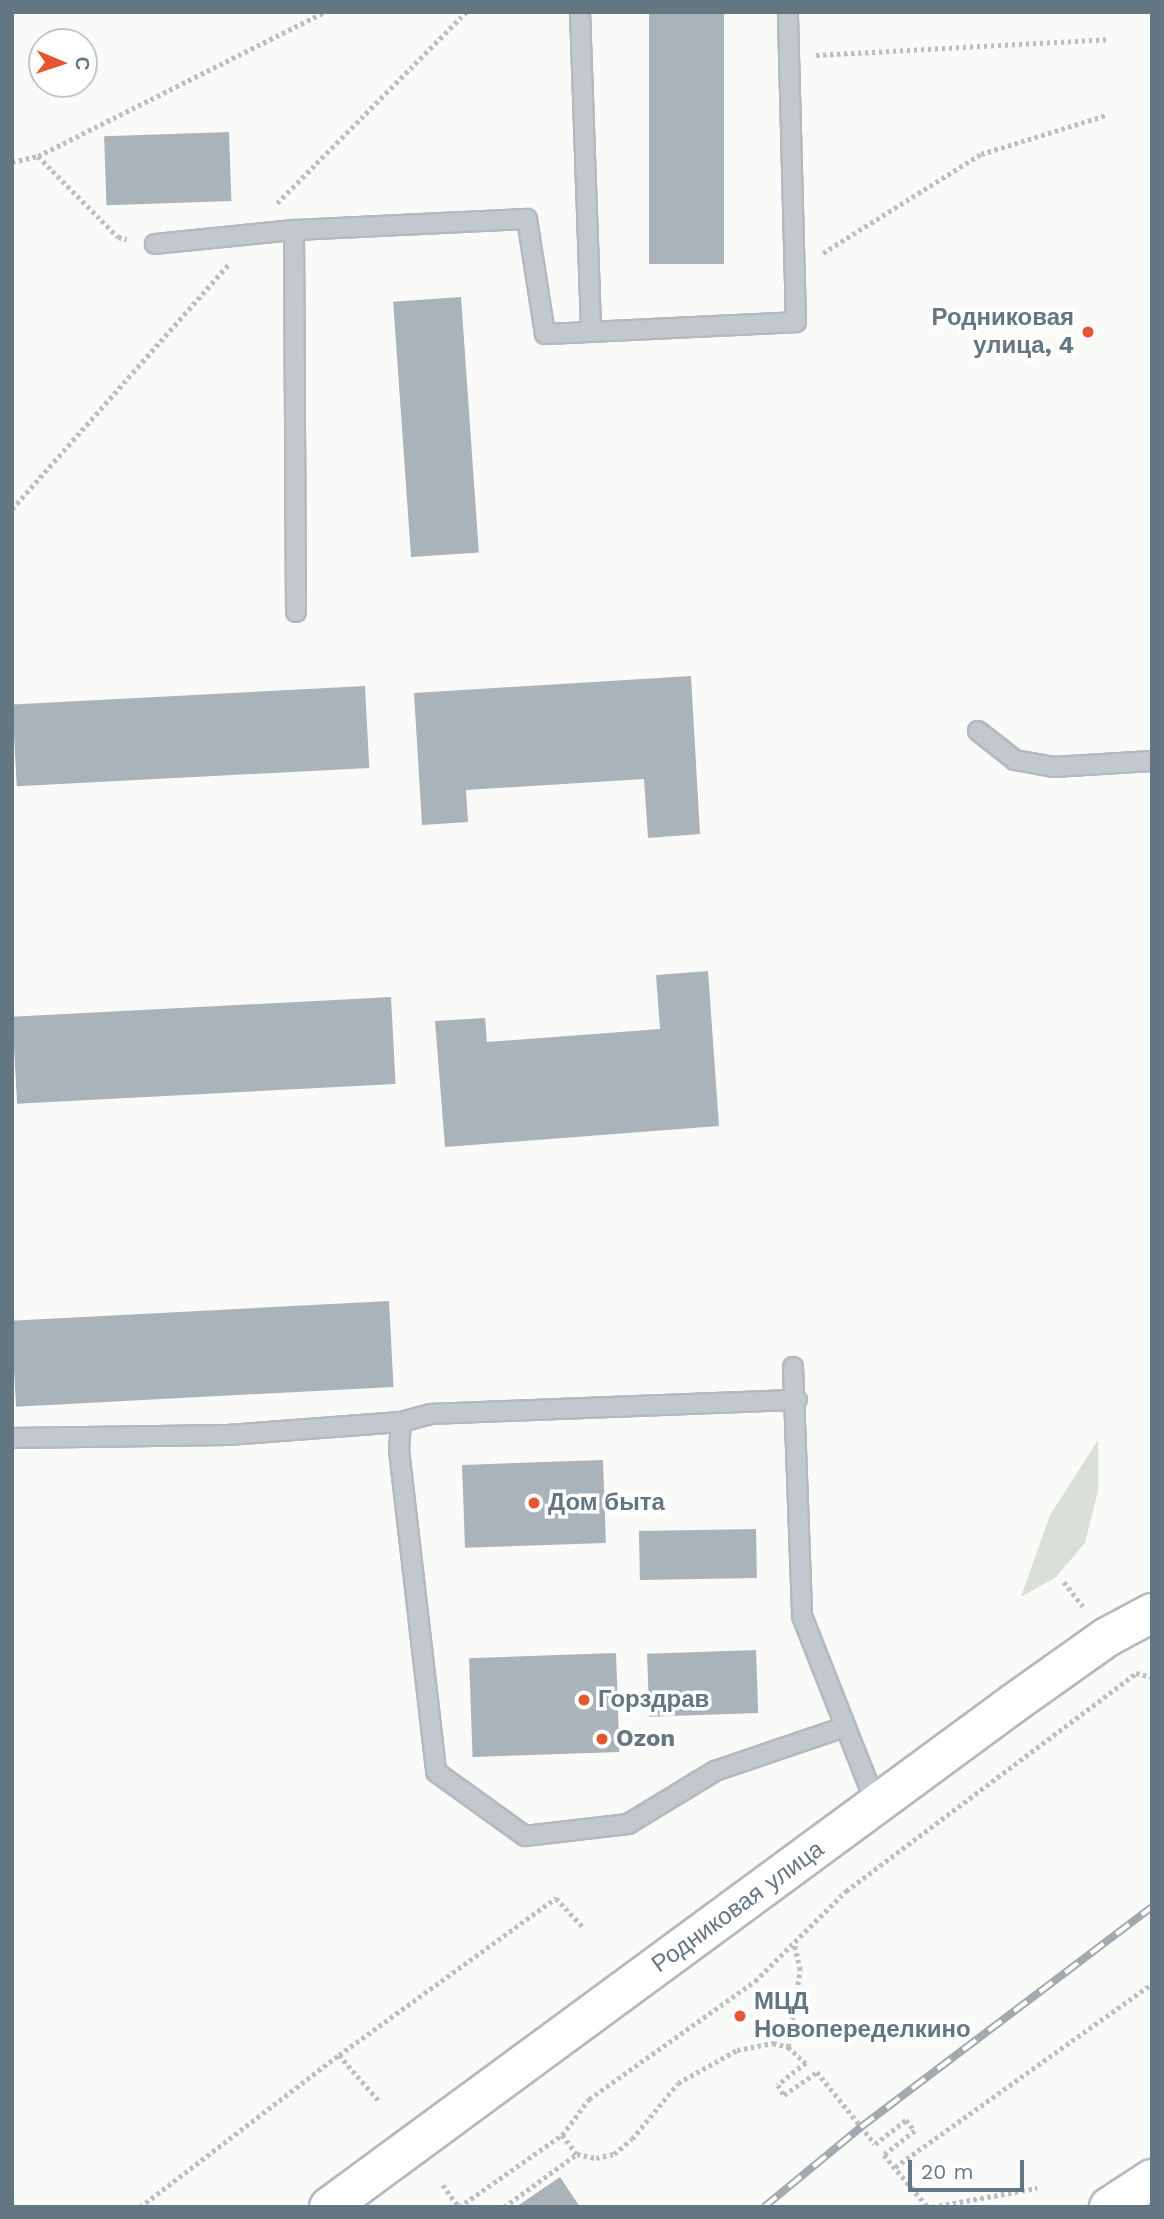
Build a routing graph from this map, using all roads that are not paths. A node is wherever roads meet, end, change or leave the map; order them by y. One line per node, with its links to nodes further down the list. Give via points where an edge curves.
1 (580, 12): 5 (lane)
2 (788, 12): 5 (lane, via 796,323)
3 (294, 230): 4 (lane); 5 (lane, via 527,219 545,334); 6 (lane)
4 (155, 244)
5 (591, 332)
6 (296, 612)
7 (978, 731): 8 (lane, via 1015,760 1053,767)
8 (1152, 761)
9 (793, 1367): 10 (lane)
10 (797, 1400): 11 (lane, via 431,1414); 14 (lane, via 802,1616)
11 (401, 1422): 12 (lane, via 228,1435); 14 (lane, via 399,1450 436,1772 525,1836 628,1824 715,1770)
12 (12, 1438)
13 (1152, 1613): 15 (main road, Родниковая улица, via 1107,1637)
14 (844, 1727): 15 (lane)
15 (877, 1806): 17 (main road, Родниковая улица)
16 (1152, 2179): 19 (main road)
17 (359, 2195): 18 (main road, Родниковая улица)
18 (329, 2207)
19 (1109, 2207)

